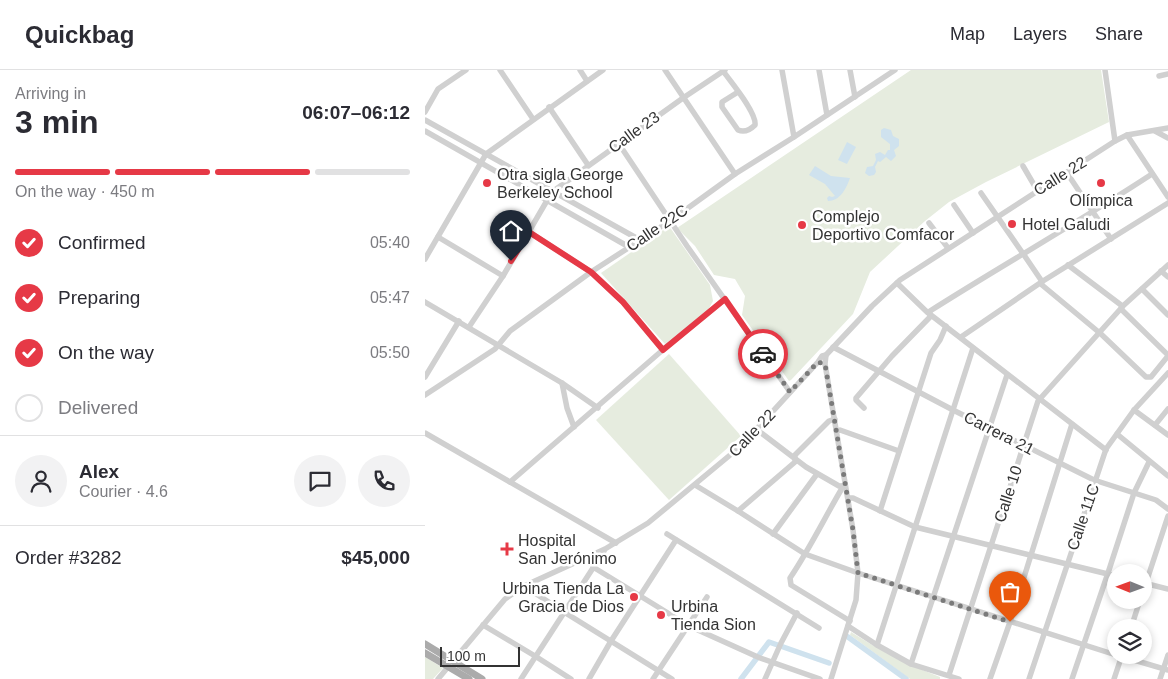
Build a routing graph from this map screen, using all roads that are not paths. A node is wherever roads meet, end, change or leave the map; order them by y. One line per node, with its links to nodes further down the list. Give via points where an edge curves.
1 (466, 70): 21 (street, via 438,89)
2 (500, 70): 23 (street)
3 (580, 70): 16 (street)
4 (603, 70): 16 (street)
5 (665, 70): 19 (street)
6 (782, 70): 29 (street)
7 (819, 70): 22 (street)
8 (850, 70): 18 (street)
9 (883, 70): 15 (street)
10 (895, 70): 15 (street, Calle 22C)
11 (1105, 70): 31 (street)
12 (724, 71): 17 (street); 19 (street, Calle 23)
13 (1168, 74): 14 (street)
14 (1159, 76)
15 (884, 77): 18 (street, Calle 22C)
16 (587, 81): 20 (street)
17 (738, 92): 17 (street, via 756,121 751,129 745,131 738,130 722,107 722,102)
18 (855, 97): 22 (street, Calle 22C)
19 (683, 98): 32 (street, Calle 23); 38 (street)
20 (549, 108): 23 (street); 35 (street)
21 (425, 112)
22 (827, 115): 29 (street, Calle 22C)
23 (533, 119): 33 (street)
24 (425, 120): 33 (street)
25 (1168, 128): 26 (street, Calle 22)
26 (1154, 130): 28 (street, Calle 22); 30 (street)
27 (425, 131): 34 (street)
28 (1127, 135): 31 (street, Calle 22); 39 (street)
29 (794, 137): 38 (street, Calle 22C)
30 (1168, 138)
31 (1115, 141): 37 (street, Calle 22)
32 (619, 144): 35 (street, Calle 23); 49 (street)
33 (486, 154): 34 (street); 41 (street)
34 (481, 163): 44 (street); 53 (street)
35 (588, 165): 41 (street, Calle 23)
36 (1023, 166): 40 (street)
37 (1067, 173): 40 (street, Calle 22); 47 (street)
38 (735, 174): 49 (street, Calle 22C)
39 (1152, 174): 43 (street); 47 (street)
40 (1037, 190): 48 (street, Calle 22)
41 (552, 192): 44 (street, Calle 23); 55 (street)
42 (981, 193): 48 (street)
43 (1168, 197)
44 (546, 201): 51 (street, Calle 23); 56 (street)
45 (1168, 203): 54 (street)
46 (954, 205): 52 (street)
47 (1093, 213): 54 (street); 58 (street)
48 (997, 217): 52 (street, Calle 22); 58 (street)
49 (670, 221): 55 (street, Calle 22C); 69 (street)
50 (929, 223): 57 (street)
51 (529, 232): 63 (street); 64 (street, Calle 23)
52 (973, 232): 57 (street, Calle 22)
53 (438, 237): 59 (street); 64 (street)
54 (1111, 238): 60 (street)
55 (640, 240): 56 (street, Calle 22C)
56 (629, 247): 63 (street, Calle 22C)
57 (948, 248): 67 (street, Calle 22)
58 (1023, 253): 66 (street); 72 (street, via 930,310)
59 (425, 259)
60 (1068, 265): 66 (street); 71 (street)
61 (1168, 265): 62 (street, Calle 10)
62 (1161, 271): 65 (street); 68 (street, Calle 10)
63 (591, 272): 79 (street, Calle 22C, via 510,331); 82 (street, via 623,302)
64 (503, 276): 75 (street, Calle 23)
65 (1168, 277)
66 (1041, 282): 77 (street); 78 (street)
67 (897, 283): 72 (street); 80 (street, Calle 22)
68 (1142, 289): 71 (street, Calle 10); 73 (street)
69 (725, 299): 82 (street); 92 (street)
70 (425, 302): 74 (street)
71 (1122, 308): 77 (street, Calle 10); 84 (street)
72 (930, 314): 76 (street); 87 (street)
73 (1168, 315)
74 (459, 322): 75 (street); 90 (street)
75 (469, 326): 79 (street)
76 (945, 326): 78 (street); 93 (street, via 931,353)
77 (1099, 332): 84 (street, via 1148,378); 95 (street, Calle 10)
78 (961, 337): 81 (street)
79 (499, 345): 91 (street); 94 (street, Calle 22C)
80 (833, 347): 83 (street, Calle 22); 87 (street, Carrera 21)
81 (973, 348): 89 (street); 99 (street)
82 (663, 350): 96 (street)
83 (826, 355): 85 (street, Calle 22); 86 (street)
84 (1168, 356)
85 (818, 362): 86 (street); 92 (street, Calle 22)
86 (825, 364): 101 (street)
87 (879, 372): 93 (street, Carrera 21); 97 (street, via 856,398)
88 (1168, 373): 100 (street, Calle 11C)
89 (1007, 375): 95 (street); 105 (street)
90 (425, 377)
91 (562, 383): 96 (street); 104 (street)
92 (790, 392): 106 (street, Calle 22)
93 (918, 392): 99 (street, Carrera 21); 113 (street)
94 (425, 395)
95 (1039, 399): 102 (street); 111 (street, Calle 10)
96 (598, 408): 104 (street)
97 (864, 408)
98 (1168, 409): 103 (street)
99 (953, 410): 105 (street, Carrera 21); 129 (street)
100 (1134, 410): 103 (street); 109 (street, Calle 11C)
101 (835, 419): 107 (street); 114 (street, via 829,420)
102 (1072, 424): 112 (street); 116 (street)
103 (1155, 425): 110 (street)
104 (574, 427): 120 (street)
105 (989, 428): 111 (street, Carrera 21); 132 (street)
106 (756, 429): 114 (street); 121 (street, Calle 22)
107 (837, 431): 113 (street); 122 (street)
108 (425, 432): 120 (street)
109 (1117, 434): 112 (street, Calle 11C); 115 (street)
110 (1168, 434)
111 (1024, 445): 116 (street, Carrera 21); 135 (street, Calle 10)
112 (1106, 450): 119 (street, Calle 11C)
113 (899, 451): 127 (street)
114 (795, 458): 117 (street); 126 (street, via 795,462)
115 (1149, 462): 118 (street); 123 (street)
116 (1060, 464): 119 (street, Carrera 21); 138 (street)
117 (817, 474): 122 (street); 131 (street)
118 (1168, 476)
119 (1096, 481): 123 (street, Carrera 21); 139 (street, Calle 11C)
120 (510, 482): 134 (street)
121 (695, 485): 126 (street); 134 (street, Calle 22, via 649,522)
122 (844, 486): 124 (street); 137 (street)
123 (1134, 493): 125 (street, Carrera 21, via 1155,500); 140 (street)
124 (848, 498): 127 (street); 143 (street)
125 (1168, 509)
126 (738, 511): 131 (street)
127 (880, 511): 129 (street)
128 (1168, 516): 141 (street)
129 (915, 527): 132 (street); 146 (street)
130 (667, 534): 133 (street)
131 (773, 534): 137 (street)
132 (953, 536): 135 (street); 151 (street)
133 (676, 540): 150 (street); 155 (street)
134 (616, 543): 136 (street, Calle 22)
135 (991, 546): 138 (street); 153 (street, Calle 10)
136 (605, 549): 142 (street); 147 (street, Calle 22)
137 (805, 554): 143 (street); 157 (street, via 790,578 791,585)
138 (1031, 556): 139 (street); 156 (street)
139 (1067, 564): 144 (street); 161 (street, Calle 11C)
140 (1111, 564)
141 (1151, 564)
142 (593, 567): 150 (street); 154 (street)
143 (858, 573): 146 (street); 157 (street, via 856,600)
144 (1107, 573)
145 (1107, 576): 164 (street)
146 (897, 585): 151 (street); 165 (street)
147 (524, 586): 154 (street); 158 (street, Calle 22, via 505,599)
148 (1153, 586): 149 (street)
149 (1168, 589)
150 (641, 596): 159 (street); 162 (street)
151 (934, 596): 153 (street); 172 (street)
152 (707, 597): 159 (street)
153 (971, 608): 156 (street); 177 (street, Calle 10)
154 (563, 612): 162 (street); 169 (street)
155 (797, 613): 160 (street); 170 (street)
156 (1010, 622): 161 (street); 190 (street)
157 (849, 624): 165 (street); 188 (street)
158 (483, 625): 169 (street); 171 (street, Calle 22)
159 (689, 626): 170 (street); 176 (street)
160 (819, 628)
161 (1045, 632): 164 (street); 191 (street, Calle 11C)
162 (611, 641): 176 (street); 183 (street)
163 (425, 644): 171 (main road)
164 (1084, 644): 166 (street); 192 (street)
165 (877, 645): 172 (street)
166 (1107, 651)
167 (425, 653): 171 (main road)
168 (1168, 655): 175 (street)
169 (535, 656): 181 (street); 182 (street)
170 (772, 663): 186 (street); 187 (street)
171 (451, 664): 178 (street, Calle 22); 179 (main road); 180 (main road)
172 (911, 664): 177 (street)
173 (1117, 664): 193 (street)
174 (1149, 664): 175 (street)
175 (1166, 669): 194 (street)
176 (659, 671): 184 (street); 185 (street)
177 (949, 675): 189 (street)
178 (438, 679)
179 (468, 679)
180 (483, 679)
181 (521, 679)
182 (571, 679)
183 (589, 679)
184 (653, 679)
185 (672, 679)
186 (765, 679)
187 (820, 679)
188 (831, 679)
189 (959, 679)
190 (990, 679)
191 (1029, 679)
192 (1071, 679)
193 (1114, 679)
194 (1160, 679)

